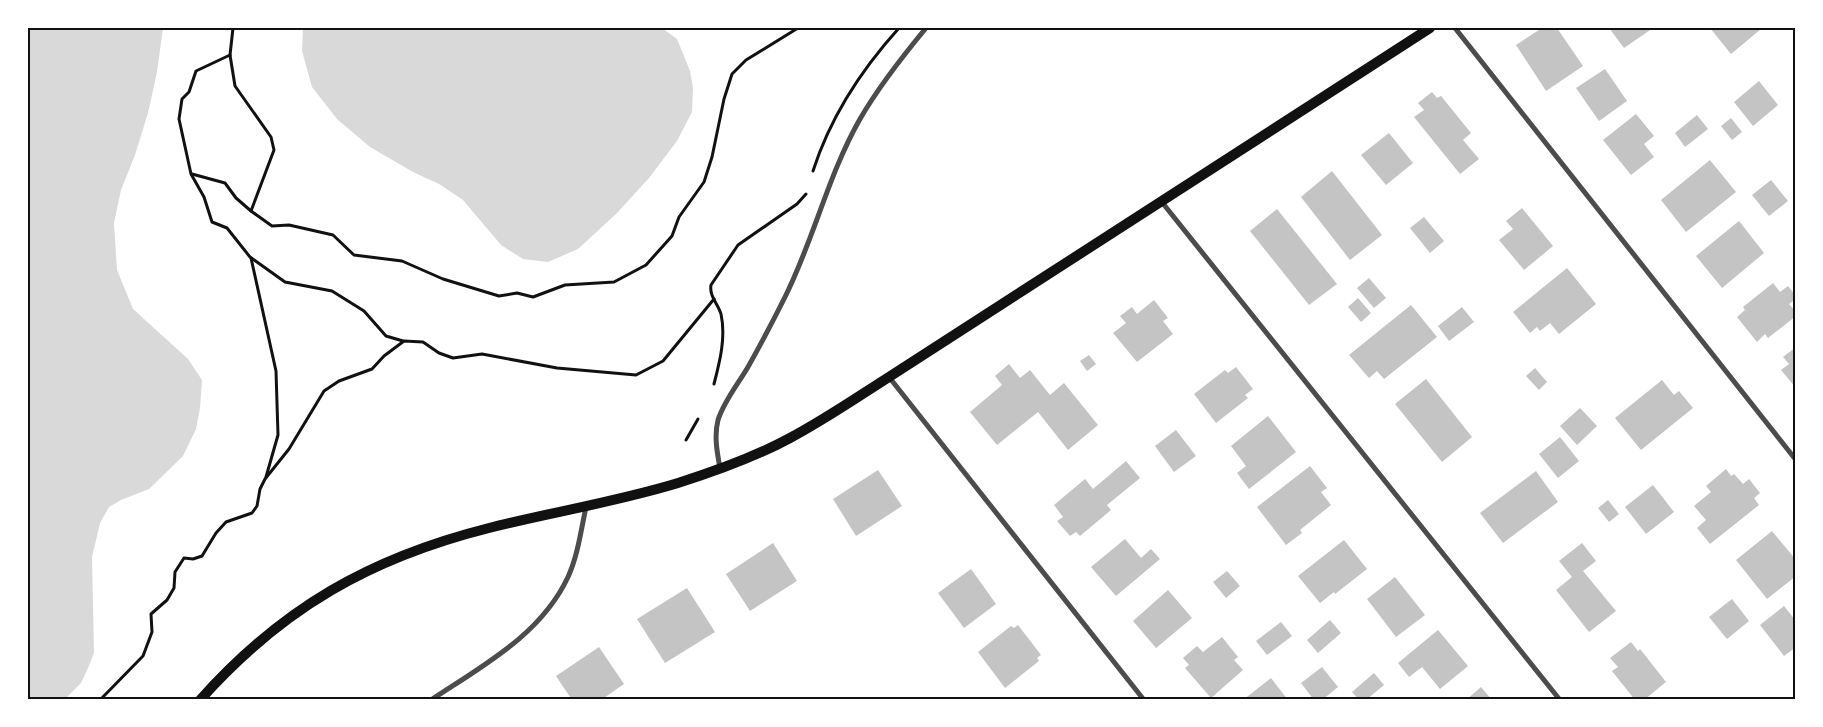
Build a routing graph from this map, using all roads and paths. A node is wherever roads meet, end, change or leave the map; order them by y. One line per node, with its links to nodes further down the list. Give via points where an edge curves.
1 (233, 28): 7 (path)
2 (798, 28): 12 (path, via 746,60 732,74 704,182 678,217 672,236 646,265 614,282 565,285 533,296 499,296 443,279 402,261 354,255 333,235 289,225 272,226)
3 (899, 28): 9 (path, via 874,59 834,121 819,152)
4 (926, 28): 21 (street, via 890,73 860,120 835,172 794,279 753,359 721,412 716,442)
5 (1430, 28): 11 (main road)
6 (1455, 28): 20 (street)
7 (230, 55): 8 (path, via 196,71 189,92 182,99 180,119); 12 (path, via 235,86 271,137 274,150)
8 (191, 174): 12 (path, via 226,183); 13 (path, via 204,196 212,222 227,228)
9 (811, 179)
10 (807, 192): 14 (path, via 797,204 738,245 710,285)
11 (1161, 201): 16 (main road); 28 (street)
12 (250, 211)
13 (250, 257): 15 (path, via 285,282 332,291 364,311 386,336); 22 (path, via 276,371 278,435)
14 (714, 299): 15 (path, via 663,361 636,375 557,368 482,354 452,358 423,342); 17 (path, via 720,314 722,345)
15 (404, 341): 22 (path, via 372,369 339,381 324,392 289,449)
16 (889, 377): 21 (main road, via 800,433); 27 (street)
17 (714, 385)
18 (702, 411): 19 (path)
19 (686, 440)
20 (1796, 460)
21 (720, 468): 23 (main road)
22 (265, 479): 24 (path, via 252,513 226,522 202,556 184,558 175,572 174,588 167,600 151,614 152,632 143,656)
23 (586, 507): 25 (main road, via 489,528 384,562 339,585 289,617 239,659); 26 (street, via 568,577 551,606 499,656)
24 (100, 700)
25 (200, 700)
26 (431, 700)
27 (1144, 700)
28 (1560, 700)

